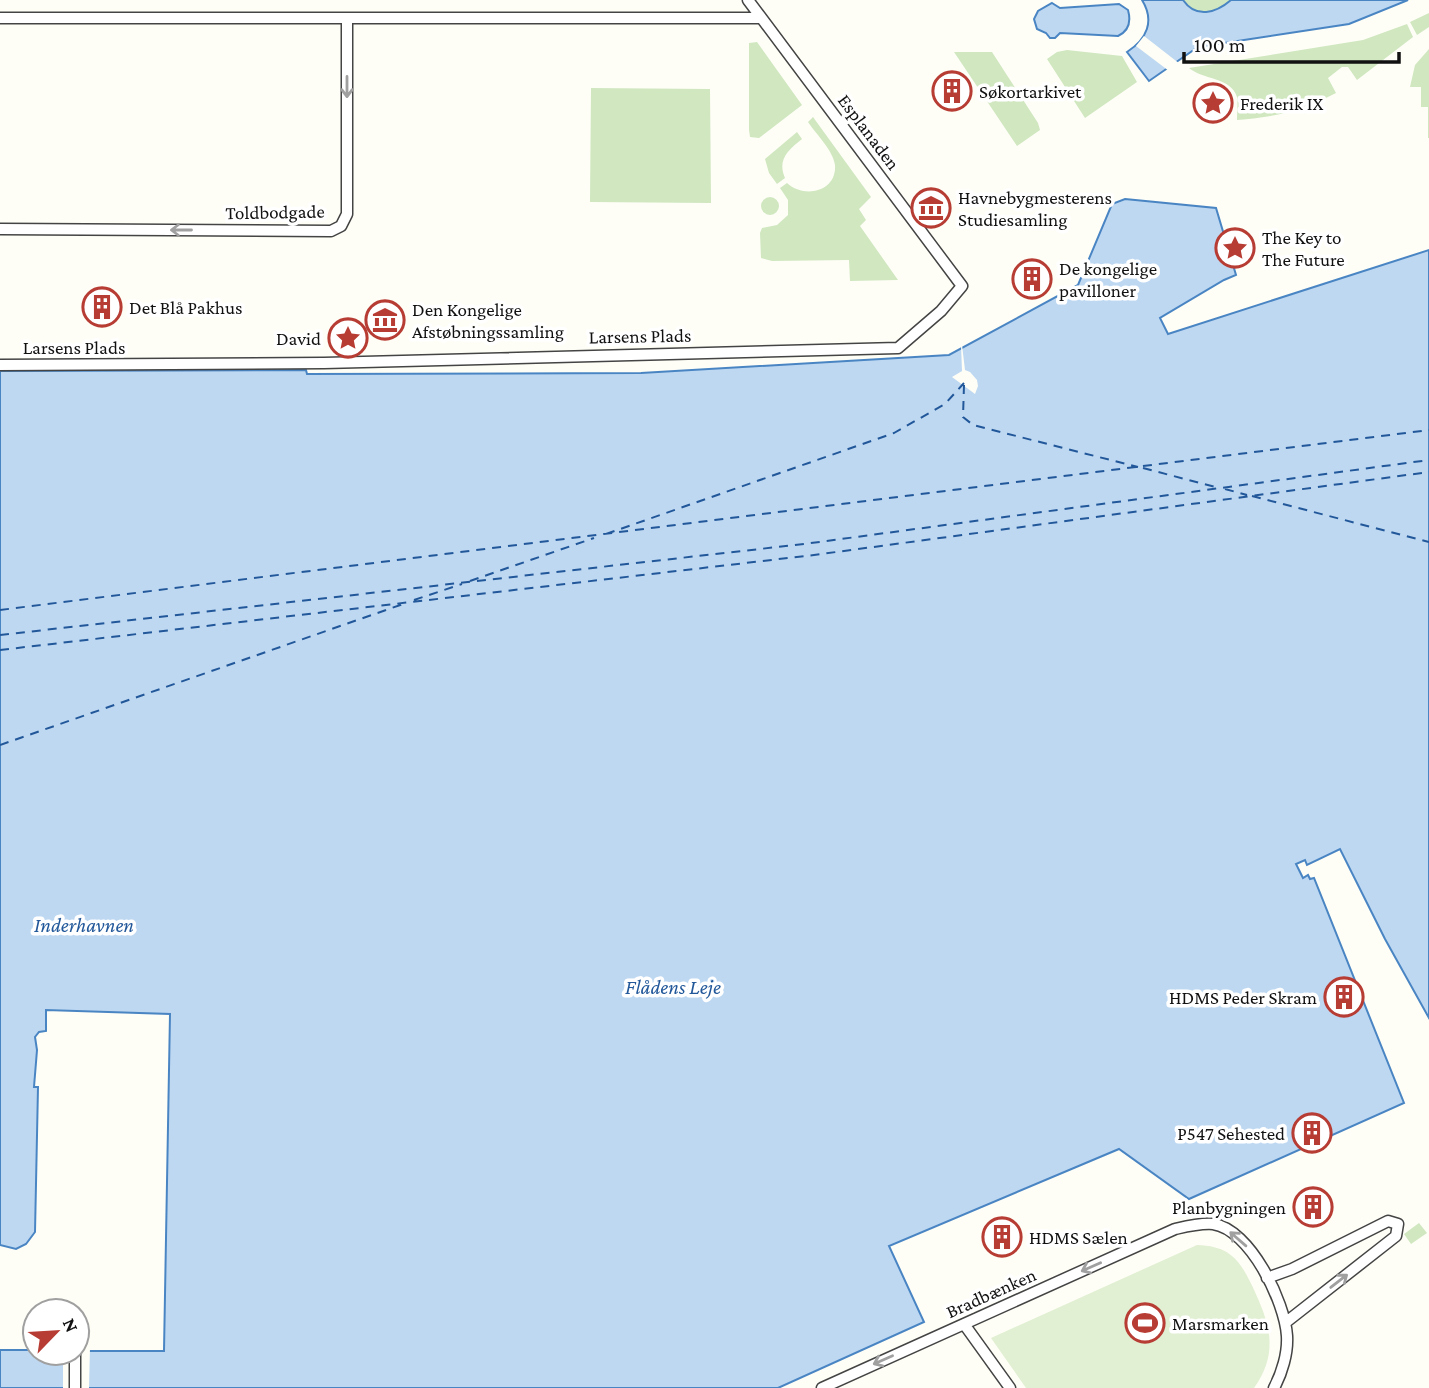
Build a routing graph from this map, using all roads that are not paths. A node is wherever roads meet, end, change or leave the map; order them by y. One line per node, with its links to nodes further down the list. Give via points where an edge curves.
1 (748, 0): 3 (street, Esplanaden)
2 (0, 18): 4 (street)
3 (761, 18): 4 (street); 6 (street, Esplanaden)
4 (347, 19): 5 (street, Toldbodgade, one-way to 5, via 347,214 341,226 331,231)
5 (0, 229)
6 (962, 286): 7 (street, Larsens Plads, via 898,348 324,363)
7 (0, 365)
8 (1268, 1278): 9 (street, Bradbænken); 9 (street, one-way to 8, via 1396,1236 1398,1224 1388,1221); 10 (street, Bradbænken, one-way to 10, via 1243,1241 1230,1231 1215,1224 1196,1224 1175,1229)
9 (1285, 1323): 12 (street, via 1284,1360)
10 (964, 1324): 14 (street, Bradbænken, one-way to 14); 15 (street)
11 (75, 1367): 13 (street)
12 (1276, 1387)
13 (75, 1388)
14 (821, 1388)
15 (1010, 1388)

